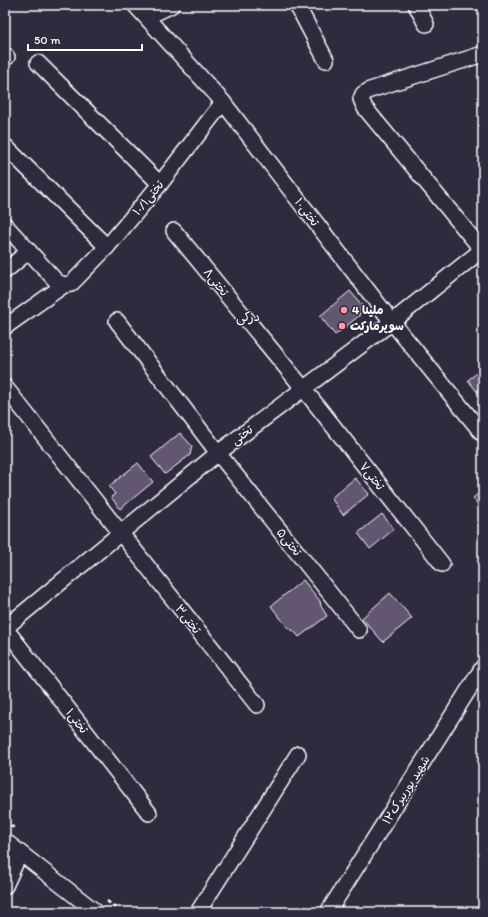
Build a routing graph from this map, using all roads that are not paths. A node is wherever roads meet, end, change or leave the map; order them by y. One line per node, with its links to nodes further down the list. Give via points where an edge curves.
1 (135, 5): 5 (street, تختی۱۰)
2 (172, 5): 5 (street)
3 (297, 5): 8 (street)
4 (416, 5): 6 (street)
5 (147, 17): 10 (street, تختی۱۰)
6 (426, 24)
7 (483, 54): 16 (street, via 366,92 361,99 365,108)
8 (326, 60)
9 (38, 63): 12 (street)
10 (223, 102): 12 (street, تختی۱۰/۱); 21 (street, تختی۱۰)
11 (5, 146): 15 (street)
12 (160, 184): 15 (street, تختی۱۰/۱)
13 (5, 225): 17 (street)
14 (174, 231): 24 (street, تختی۸)
15 (107, 247): 19 (street, تختی۱۰/۱, via 72,284)
16 (483, 250): 21 (street, تختی)
17 (30, 251): 18 (street); 19 (street, via 57,282)
18 (5, 271)
19 (64, 285): 22 (street, تختی۱۰/۱)
20 (117, 322): 26 (street, تختی۵)
21 (392, 322): 24 (street, تختی); 25 (street, تختی۱۰)
22 (5, 327)
23 (5, 387): 27 (street, تختی۳)
24 (303, 388): 26 (street, تختی); 28 (street, تختی۷)
25 (483, 434)
26 (218, 453): 27 (street, تختی); 30 (street, تختی۵)
27 (120, 533): 29 (street, تختی); 32 (street, تختی۳)
28 (442, 564)
29 (5, 628): 34 (street, تختی۱)
30 (359, 630)
31 (483, 667): 40 (street, شهید پوربیرک۱۲)
32 (257, 705)
33 (298, 754): 39 (street)
34 (148, 813)
35 (5, 841): 36 (street)
36 (20, 852): 37 (street); 38 (street)
37 (5, 886)
38 (96, 912)
39 (198, 912)
40 (328, 912)

